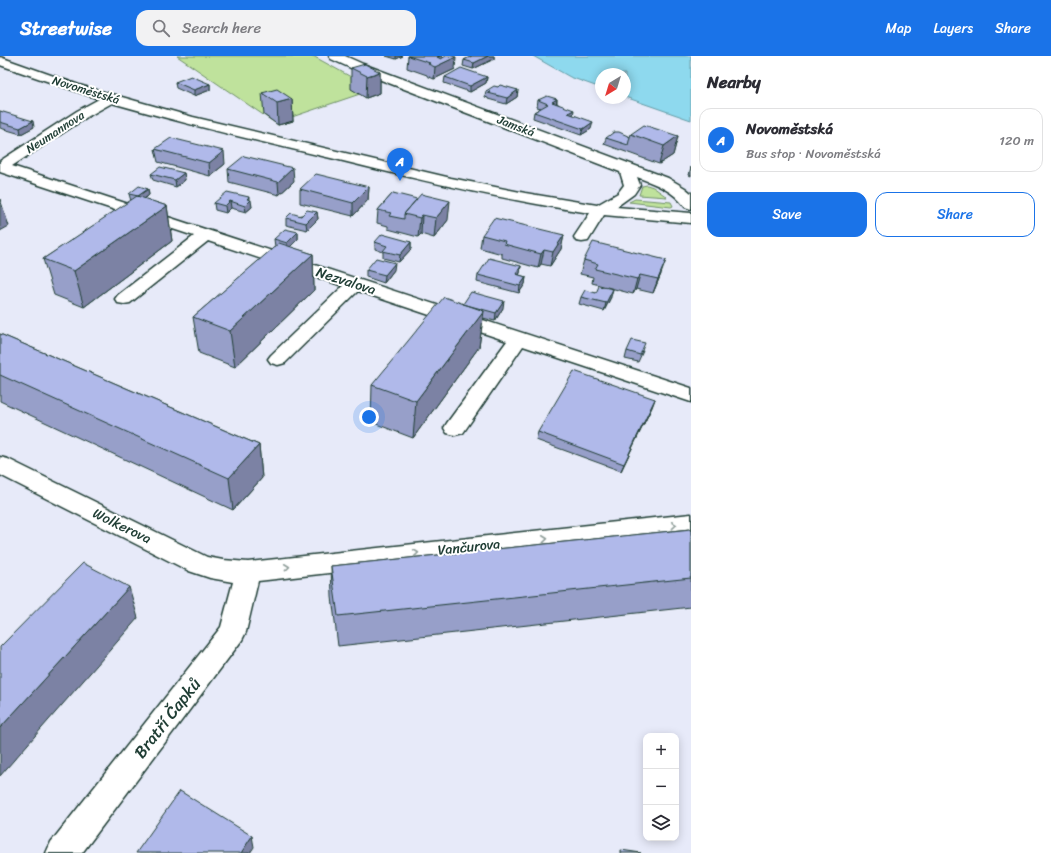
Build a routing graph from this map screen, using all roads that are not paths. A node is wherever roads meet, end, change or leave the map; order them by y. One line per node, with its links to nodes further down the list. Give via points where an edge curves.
1 (335, 56): 5 (street, Jamská)
2 (0, 61): 3 (street, Novoměstská)
3 (111, 98): 4 (street, Neumannova); 7 (street, Novoměstská, via 243,133 437,179)
4 (1, 167): 9 (street, Nezvalova)
5 (628, 169): 6 (street, Jamská, via 657,179 683,194); 7 (street, via 632,185 629,191)
6 (691, 204)
7 (600, 210): 8 (street, Novoměstská); 10 (street)
8 (691, 218)
9 (206, 234): 11 (street, Nezvalova); 12 (street)
10 (582, 238)
11 (355, 284): 13 (street, Nezvalova); 14 (street)
12 (124, 299)
13 (519, 338): 15 (street, Nezvalova); 16 (street)
14 (278, 359)
15 (691, 396)
16 (455, 428)
17 (0, 465): 19 (street, Wolkerova, via 209,568)
18 (691, 523): 19 (street, Vančurova, one-way to 18)
19 (248, 572): 20 (street, Bratří Čapků, via 233,632)
20 (62, 853)

